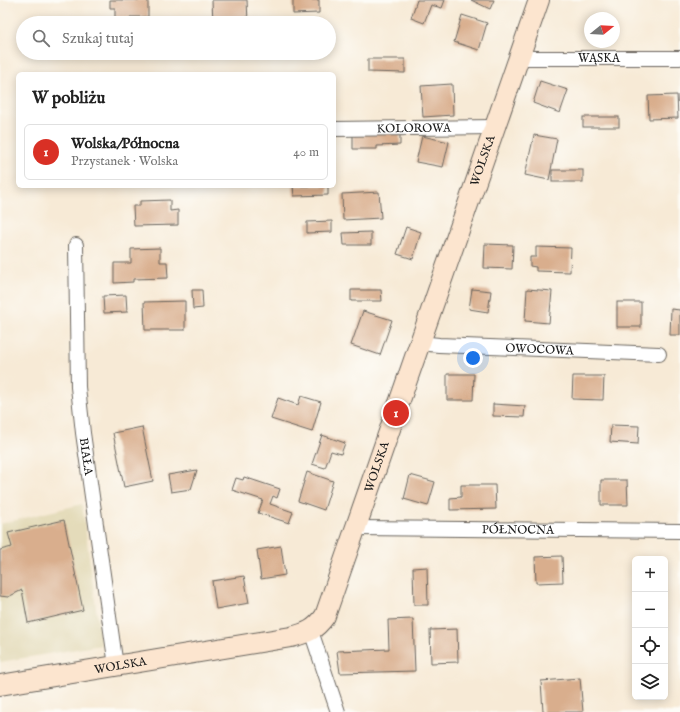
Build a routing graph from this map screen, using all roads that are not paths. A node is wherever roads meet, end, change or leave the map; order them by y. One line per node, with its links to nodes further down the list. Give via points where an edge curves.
1 (539, 0): 2 (street, WOLSKA)
2 (518, 58): 3 (street, WĄSKA); 4 (street, WOLSKA)
3 (680, 58)
4 (494, 127): 5 (street, KOLOROWA); 7 (street, WOLSKA)
5 (336, 130)
6 (76, 245): 12 (street, BIAŁA, via 78,387)
7 (420, 342): 8 (street, OWOCOWA, via 439,345); 9 (street, WOLSKA)
8 (658, 354)
9 (356, 528): 10 (street, PÓŁNOCNA); 11 (street, WOLSKA, via 325,616)
10 (680, 531)
11 (311, 631): 12 (street, WOLSKA, via 291,637); 14 (street)
12 (116, 666): 13 (street, WOLSKA)
13 (0, 685)
14 (338, 712)

